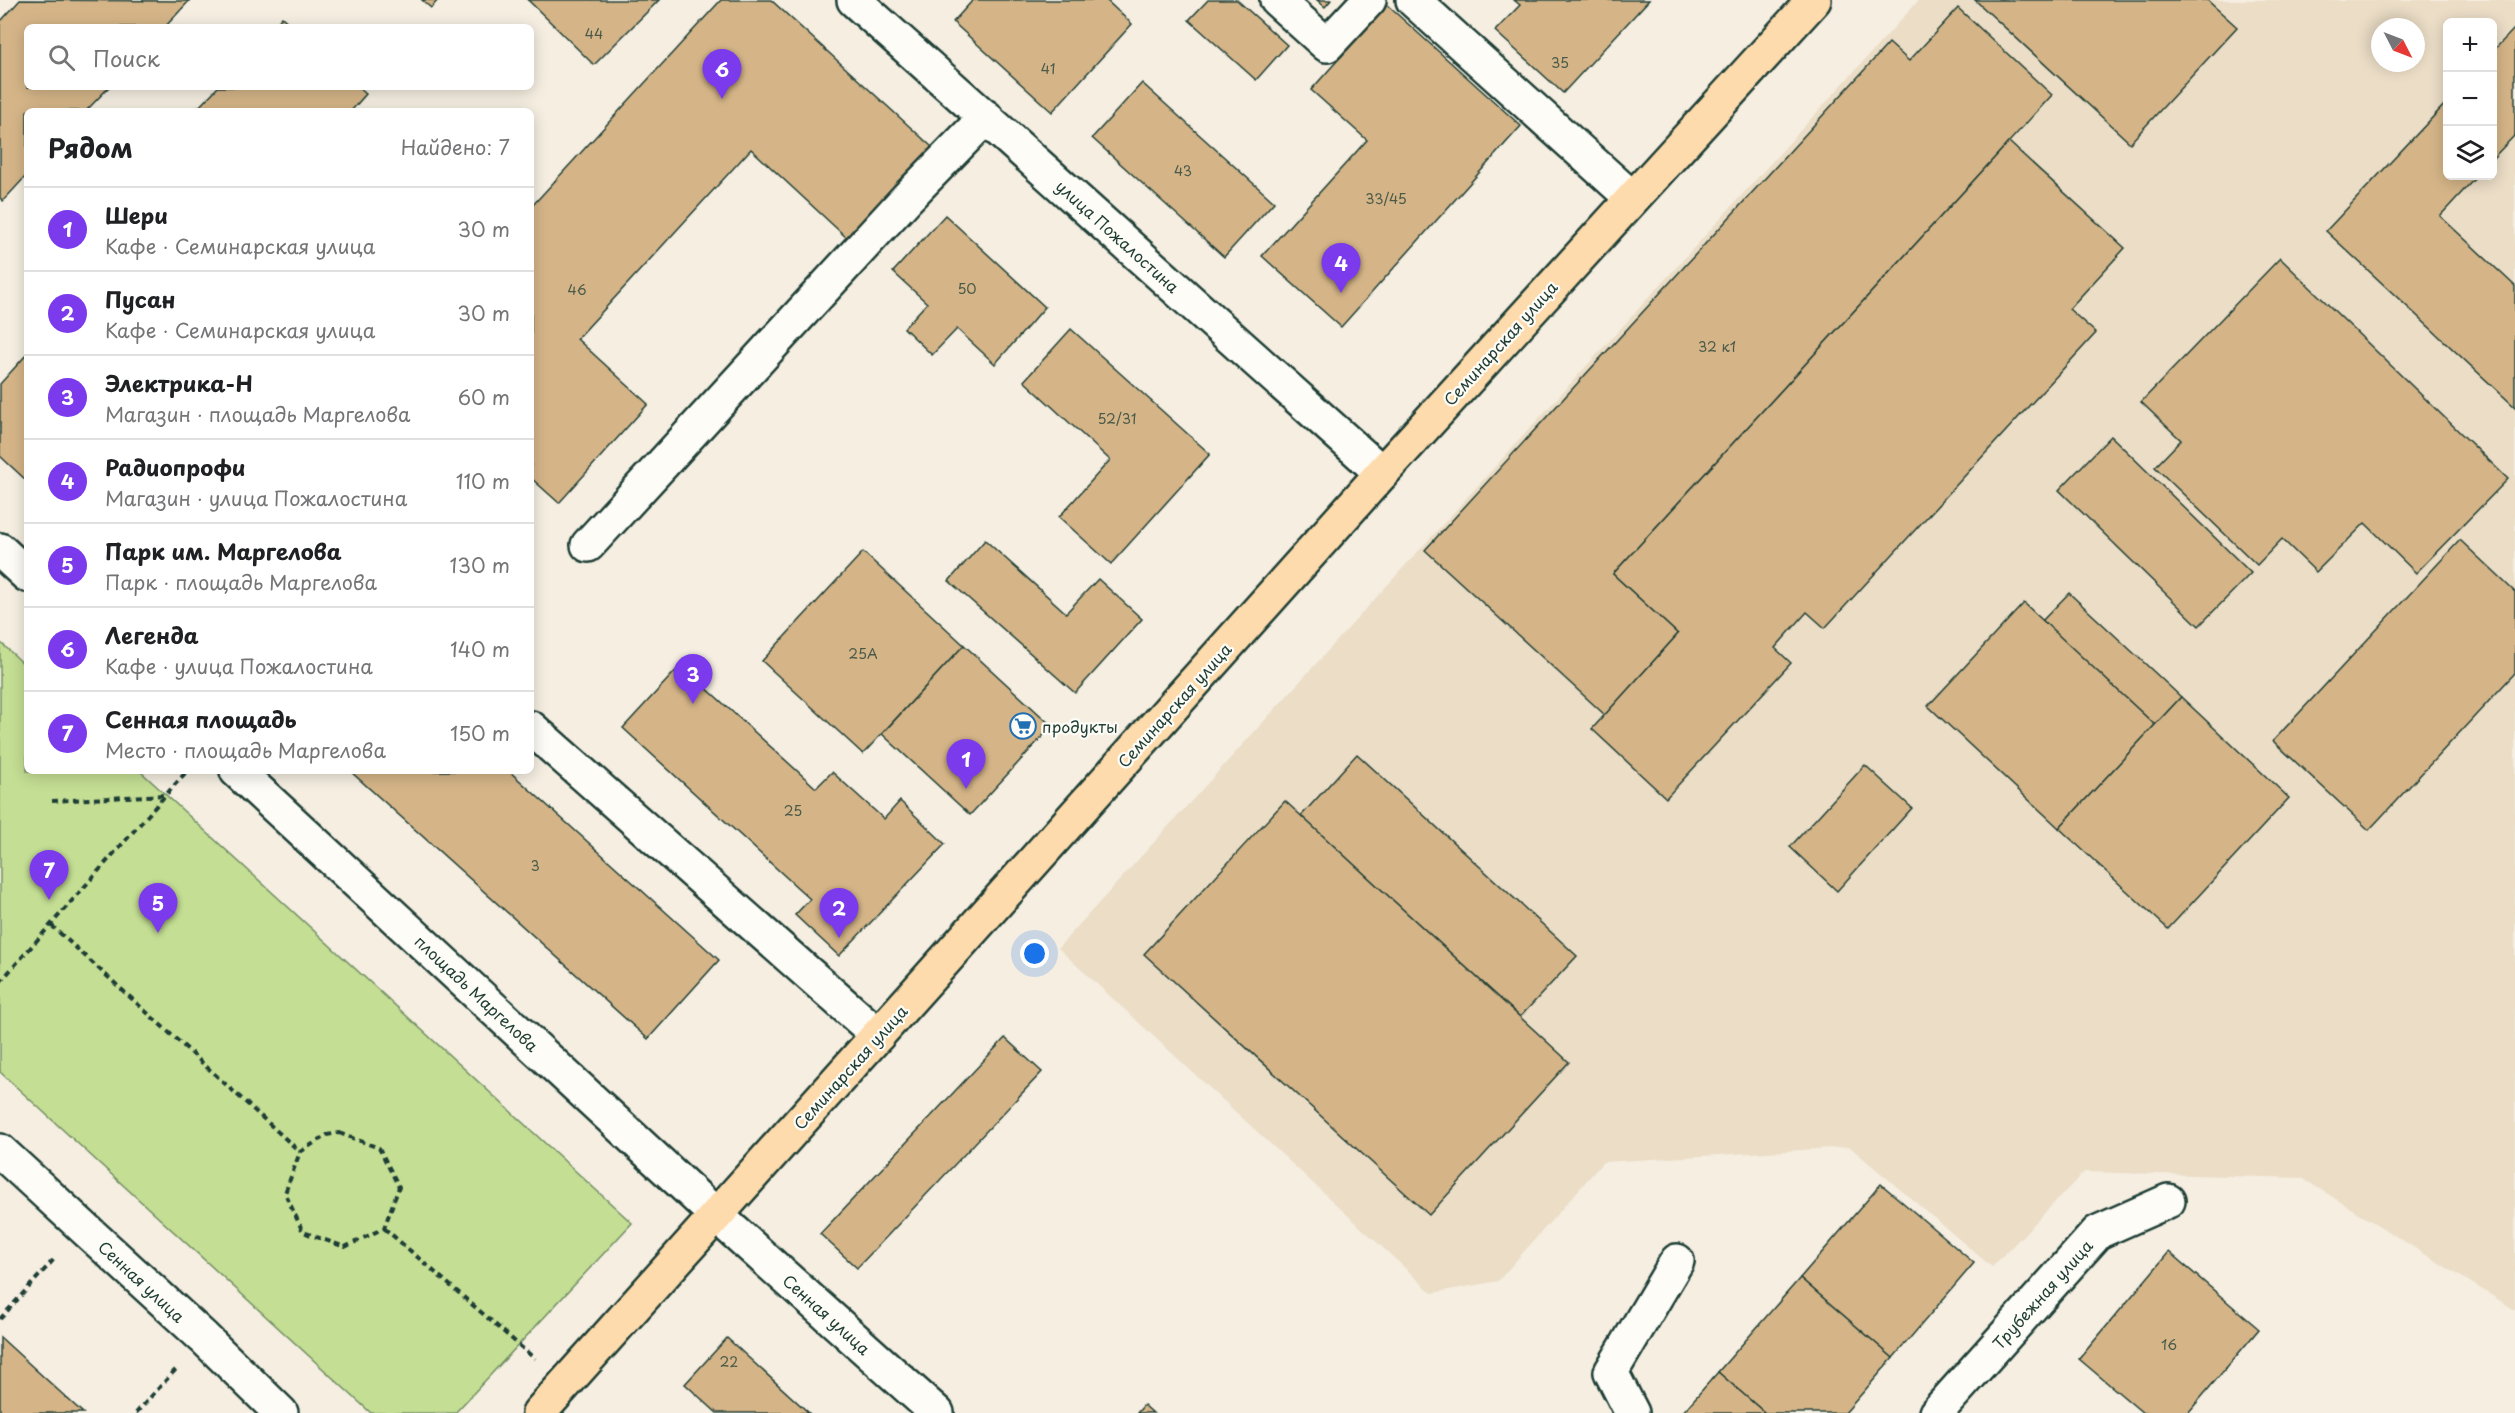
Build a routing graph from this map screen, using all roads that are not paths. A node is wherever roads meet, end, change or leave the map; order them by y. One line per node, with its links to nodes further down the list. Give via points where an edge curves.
1 (854, 0): 6 (street, улица Пожалостина)
2 (1277, 0): 3 (street, via 1327,45)
3 (1369, 0)
4 (1413, 0): 7 (street)
5 (1814, 0): 7 (main road, Семинарская улица)
6 (986, 117): 8 (street, улица Пожалостина); 9 (street)
7 (1632, 198): 8 (main road, Семинарская улица)
8 (1382, 473): 14 (main road, Семинарская улица)
9 (588, 545)
10 (0, 550): 11 (street)
11 (24, 572)
12 (534, 731): 14 (street)
13 (240, 774): 17 (street, площадь Маргелова)
14 (878, 1035): 17 (main road, Семинарская улица)
15 (0, 1151): 19 (street, Сенная улица)
16 (2168, 1201): 23 (street, Трубежная улица, via 2098,1232)
17 (717, 1216): 20 (main road, Семинарская улица); 21 (street, Сенная улица)
18 (1677, 1261): 22 (street, via 1611,1372)
19 (281, 1413)
20 (539, 1413)
21 (938, 1413)
22 (1632, 1413)
23 (1936, 1413)

